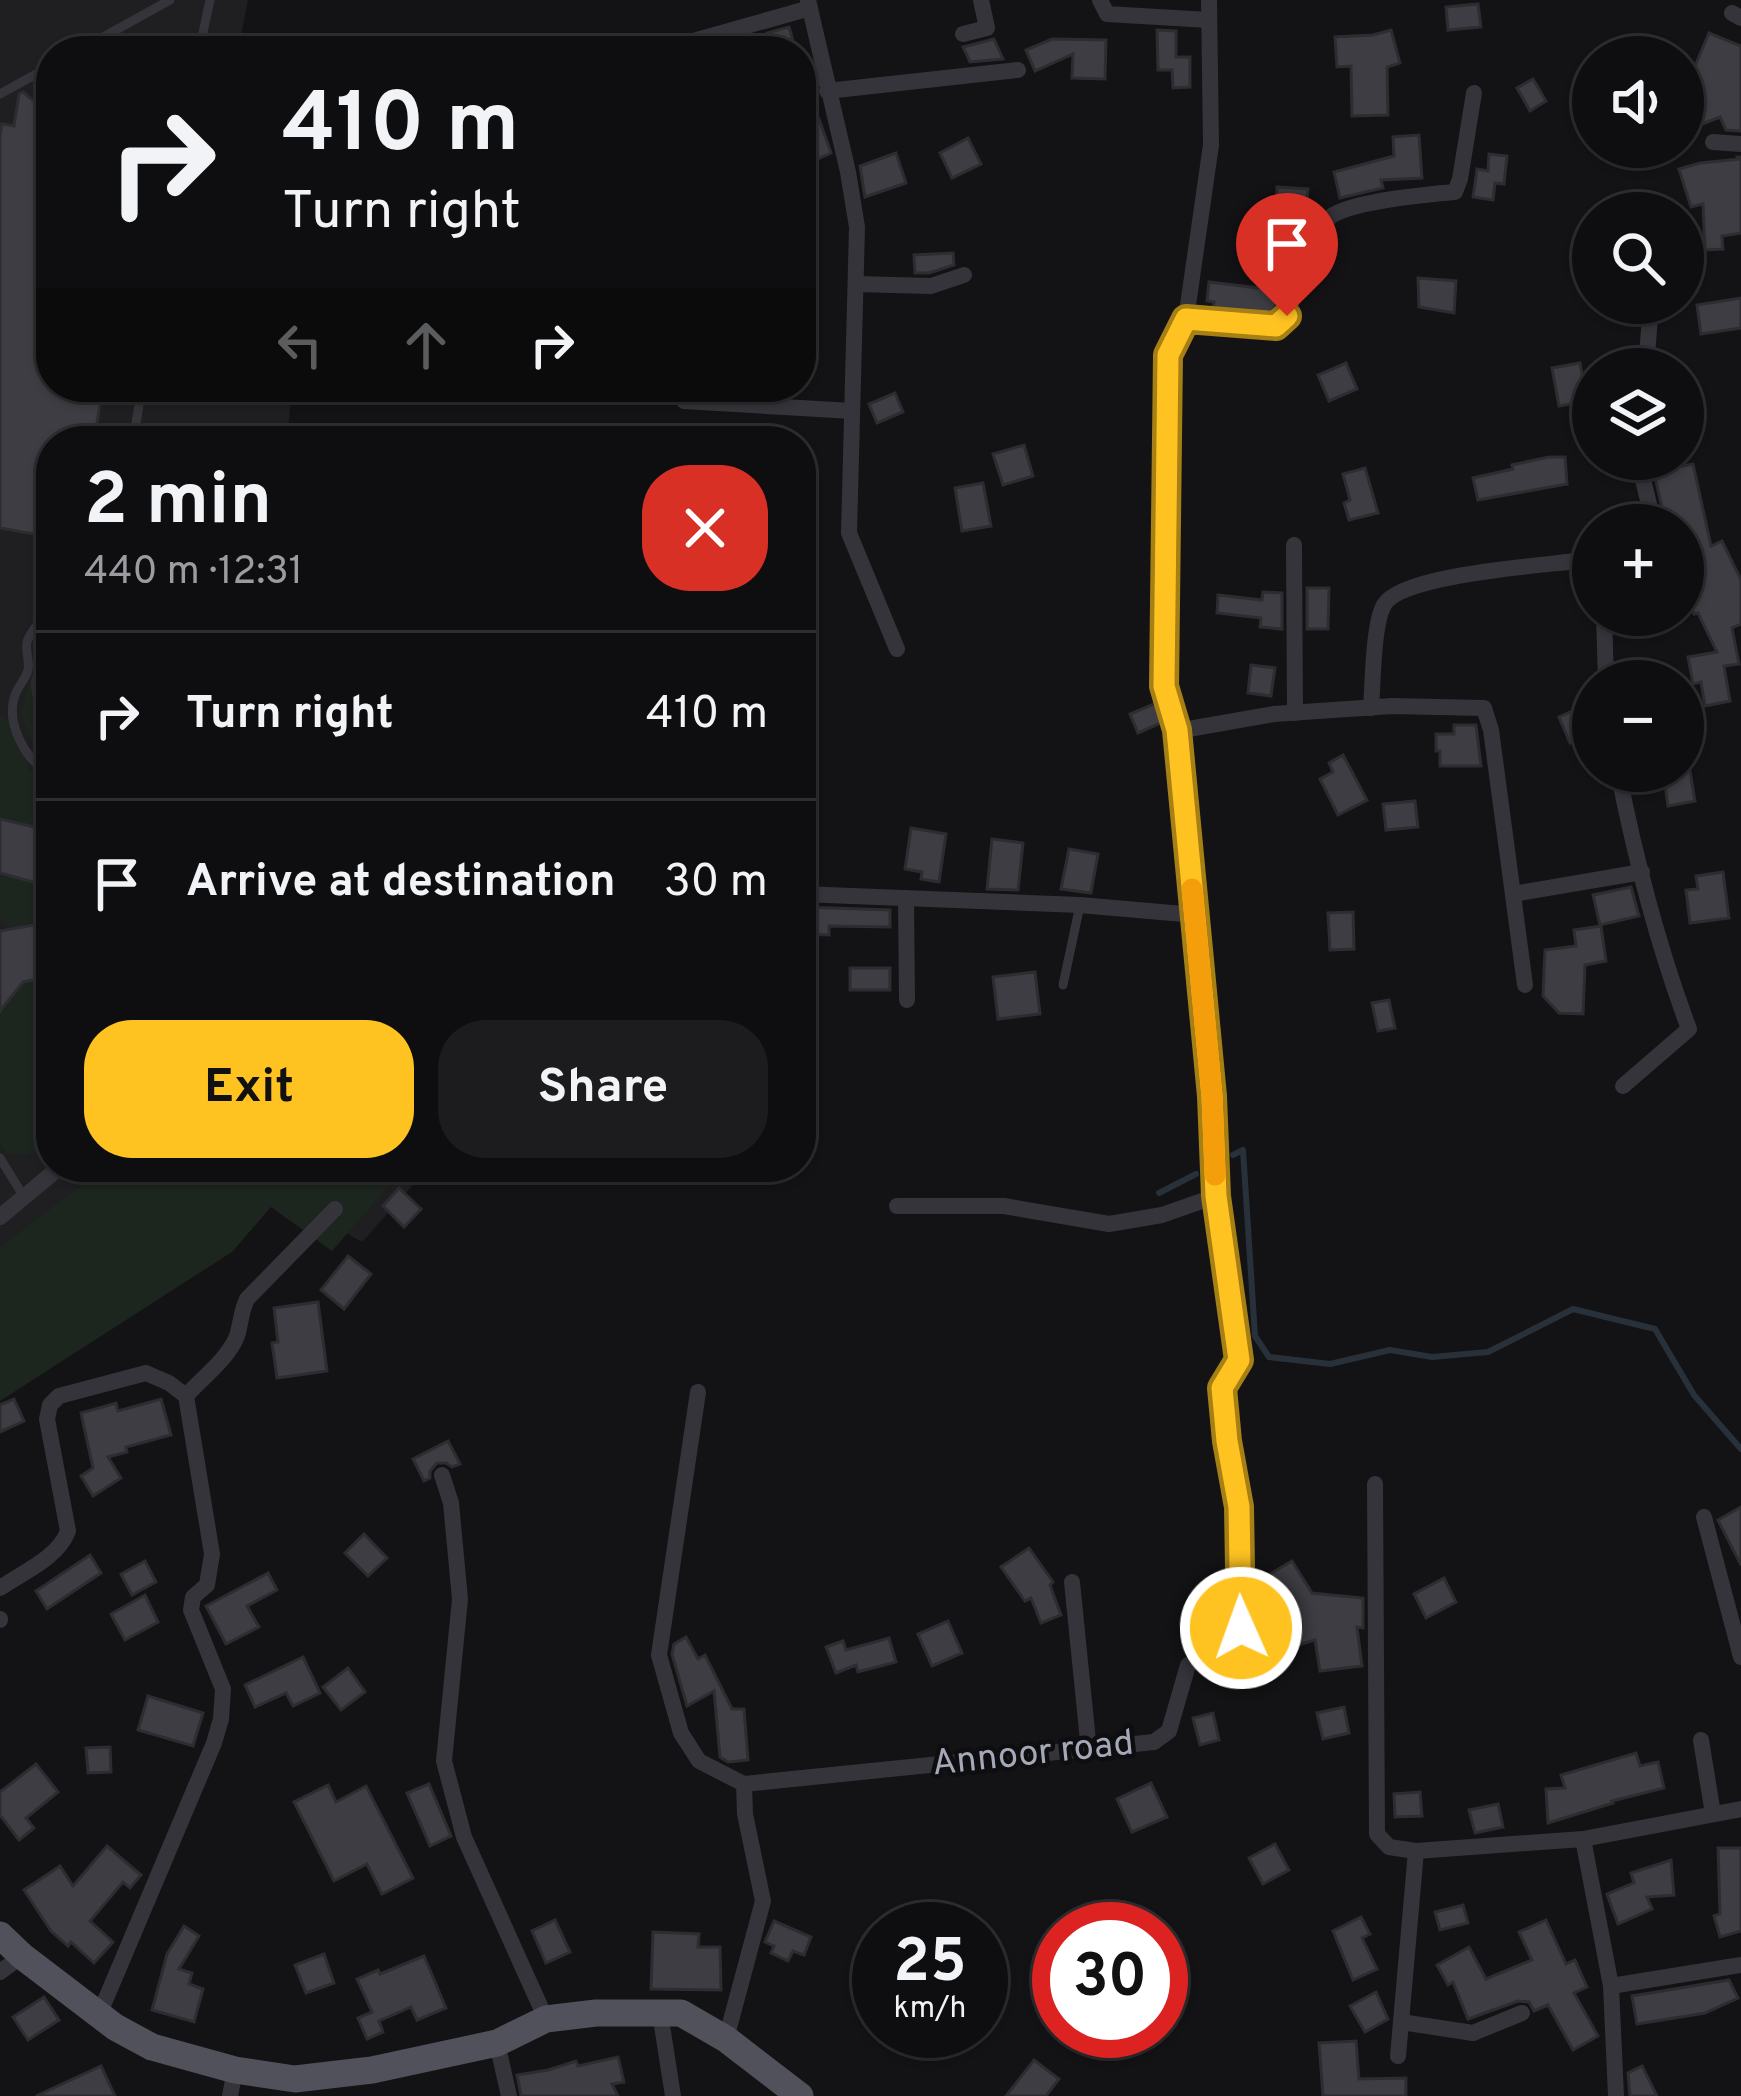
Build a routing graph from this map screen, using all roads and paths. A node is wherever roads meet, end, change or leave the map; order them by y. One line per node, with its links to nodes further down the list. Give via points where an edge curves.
1 (170, 0): 9 (lane)
2 (209, 0): 10 (lane)
3 (981, 0): 8 (street, via 988,28)
4 (1100, 0): 7 (street, via 1107,14)
5 (1209, 0): 7 (street, Annoor road)
6 (809, 4): 11 (street); 12 (street)
7 (1209, 20): 24 (street, Annoor road, via 1210,145)
8 (963, 34)
9 (105, 36)
10 (202, 36)
11 (707, 36)
12 (816, 36)
13 (816, 37): 16 (street)
14 (1018, 70): 16 (street)
15 (36, 74): 19 (lane)
16 (826, 83): 17 (street); 23 (street, via 857,227)
17 (816, 84)
18 (1474, 93): 24 (street, via 1455,192 1329,215 1319,266 1294,276 1287,316 1276,326)
19 (0, 94)
20 (1714, 142): 21 (street)
21 (1741, 144)
22 (964, 275): 23 (street, via 931,286)
23 (856, 284): 26 (street)
24 (1186, 319): 35 (street, Annoor road, via 1168,355 1164,686)
25 (701, 402): 26 (street)
26 (852, 411): 30 (street, via 849,533)
27 (1294, 545): 34 (street)
28 (1572, 562): 33 (street, via 1463,575 1390,596 1380,610)
29 (36, 629): 31 (lane)
30 (897, 649)
31 (13, 698): 32 (lane); 36 (lane, via 24,749)
32 (0, 704)
33 (1370, 708): 34 (street); 39 (street, via 1484,708)
34 (1295, 713): 35 (street)
35 (1177, 730): 43 (street, Annoor road)
36 (36, 765)
37 (1622, 792): 38 (street)
38 (1642, 872): 39 (street); 47 (street, via 1689,1029)
39 (1513, 893): 45 (street)
40 (816, 895): 41 (street)
41 (906, 898): 42 (street); 46 (street)
42 (1080, 904): 43 (street); 44 (lane)
43 (1195, 915): 50 (street, Annoor road)
44 (1063, 985)
45 (1525, 985)
46 (907, 1000)
47 (1624, 1086)
48 (0, 1158): 51 (lane)
49 (42, 1182): 51 (street)
50 (1216, 1196): 52 (street, via 1109,1224 1004,1206); 64 (street, Annoor road, via 1239,1360 1222,1388 1239,1507 1241,1628 1188,1665 1169,1731 1154,1742)
51 (24, 1197): 54 (street)
52 (897, 1206)
53 (335, 1209): 56 (street, via 248,1299 231,1348)
54 (0, 1217)
55 (698, 1392): 65 (street, via 659,1655 681,1733 699,1761)
56 (186, 1396): 61 (street, via 146,1373 50,1405 68,1531 58,1549); 76 (street, via 212,1554 207,1585 191,1610 224,1689 221,1719)
57 (442, 1475): 77 (street, via 460,1598 444,1761 464,1838)
58 (1375, 1484): 69 (street, via 1376,1834 1389,1847)
59 (1704, 1517): 62 (street)
60 (1072, 1582): 64 (street)
61 (0, 1588)
62 (1741, 1657)
63 (1701, 1740): 67 (street)
64 (1089, 1751): 65 (street, Annoor road)
65 (744, 1784): 79 (street, via 764,1901)
66 (1741, 1809): 67 (street)
67 (1713, 1814): 68 (street)
68 (1583, 1839): 69 (street); 73 (street)
69 (1416, 1851): 78 (street)
70 (0, 1935): 71 (main road)
71 (11, 1964): 76 (main road)
72 (1741, 1965): 73 (street)
73 (1611, 1986): 87 (street)
74 (660, 2013): 77 (main road); 79 (main road, via 681,2013); 85 (street)
75 (1522, 2013): 78 (street, via 1473,2033)
76 (99, 2015): 82 (main road)
77 (546, 2019): 80 (main road)
78 (1401, 2021): 81 (street)
79 (726, 2038): 86 (main road)
80 (496, 2043): 83 (main road); 84 (street)
81 (1398, 2056)
82 (232, 2083): 83 (main road)
83 (296, 2087)
84 (509, 2096)
85 (674, 2096)
86 (800, 2096)
87 (1616, 2096)

